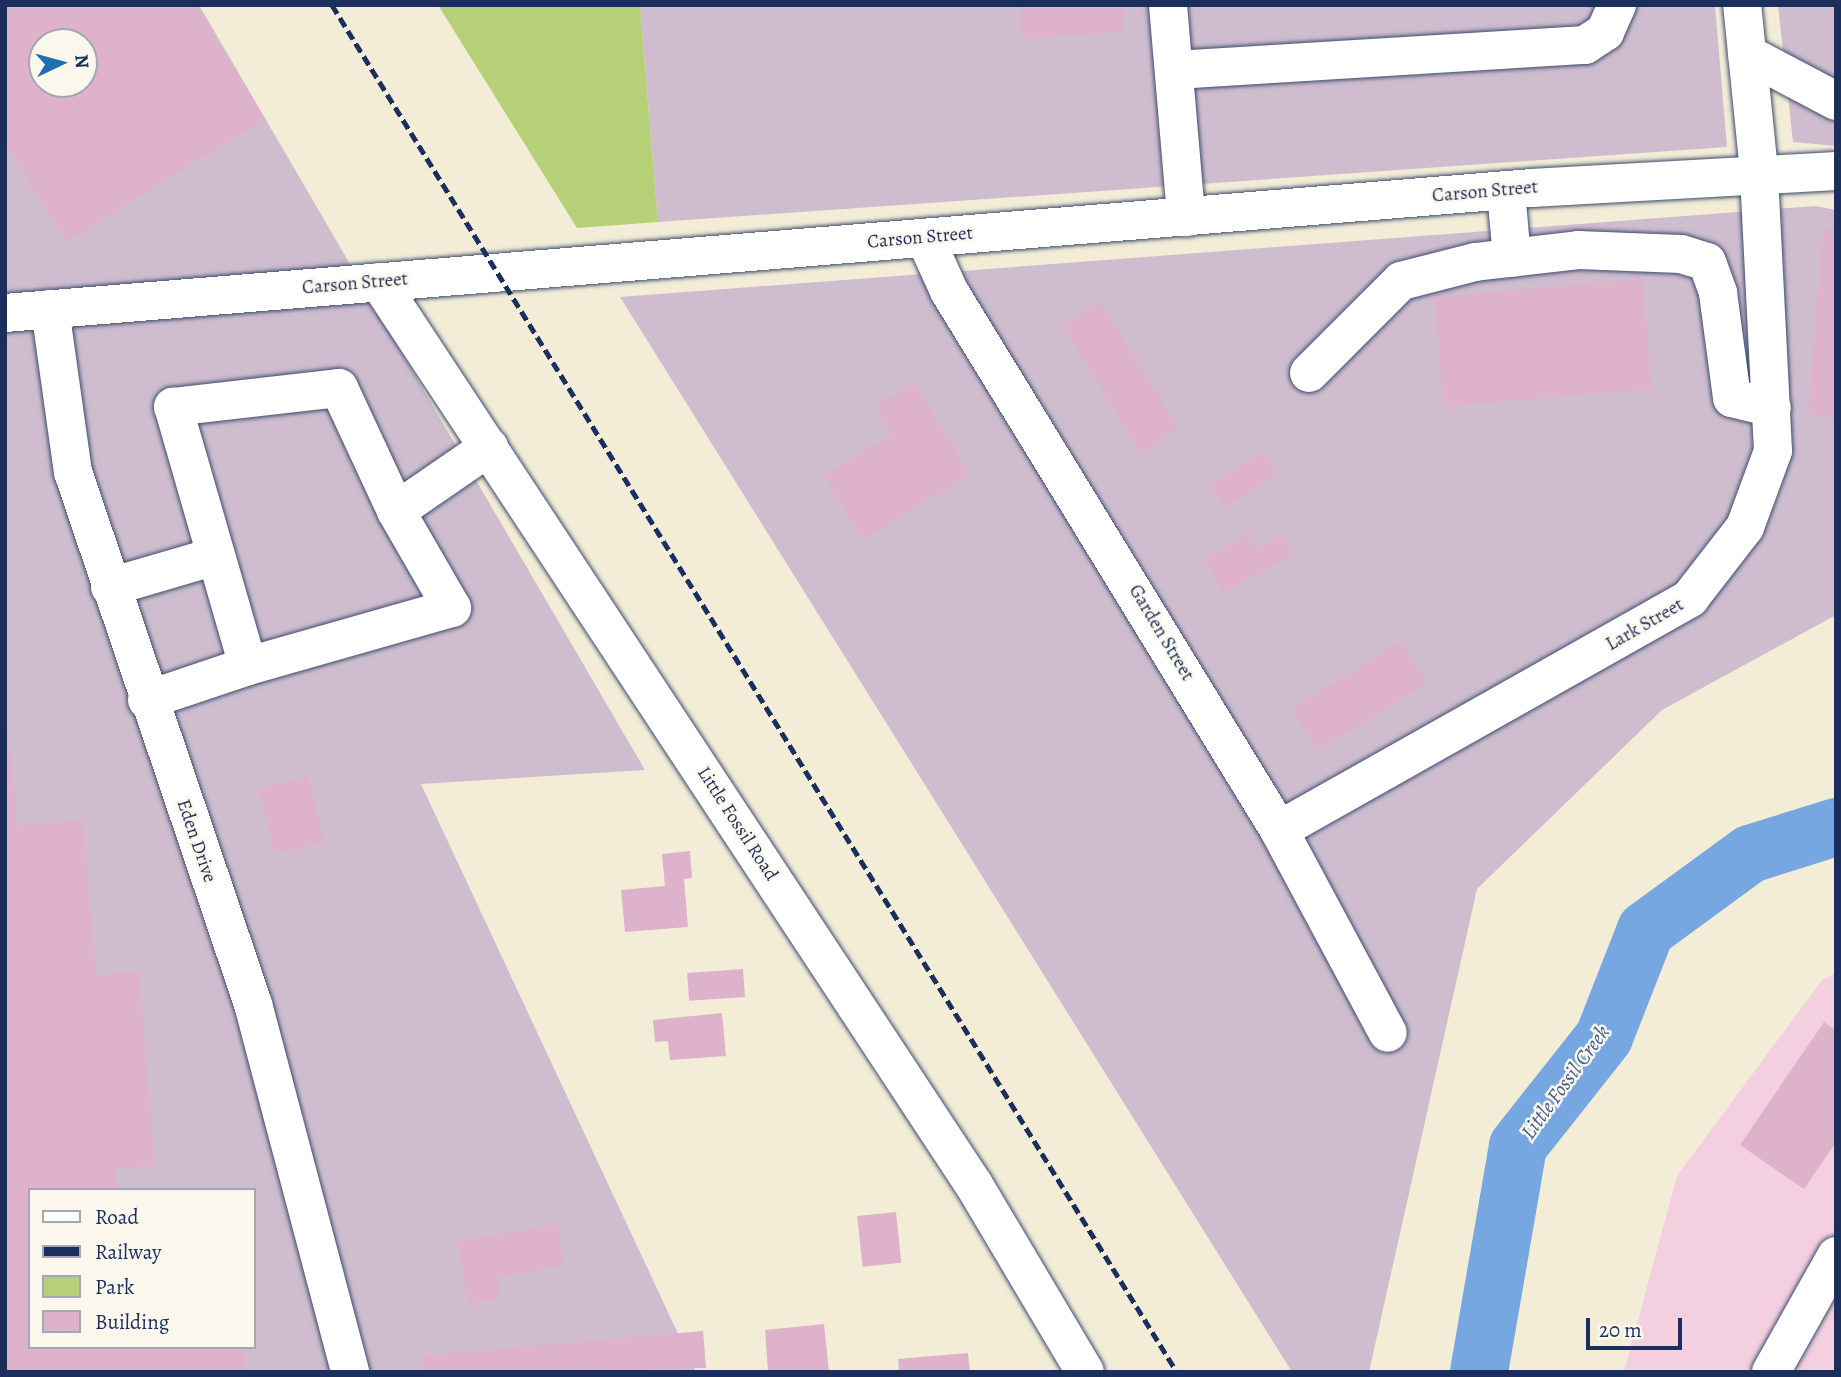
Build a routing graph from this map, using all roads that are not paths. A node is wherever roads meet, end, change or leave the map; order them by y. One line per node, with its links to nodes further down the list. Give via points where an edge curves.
1 (1168, 5): 5 (street)
2 (1617, 5): 5 (street, via 1605,32 1585,45)
3 (1742, 5): 4 (street, Lark Street)
4 (1747, 54): 6 (street); 7 (street, Lark Street)
5 (1175, 70): 10 (street)
6 (1836, 101)
7 (1759, 171): 8 (street, Carson Street); 9 (street, Carson Street); 17 (street, Lark Street)
8 (1836, 171)
9 (1506, 191): 10 (street, Carson Street); 12 (street)
10 (1186, 217): 11 (street, Carson Street)
11 (925, 238): 13 (street, Carson Street); 24 (street, Garden Street, via 948,291)
12 (1513, 258): 16 (street, via 1401,281); 17 (street, via 1578,250 1681,254 1707,262 1718,293 1732,398)
13 (379, 282): 14 (street, Carson Street); 18 (street, Little Fossil Road)
14 (50, 309): 15 (street, Carson Street); 21 (street, Eden Drive, via 73,472)
15 (5, 313)
16 (1309, 373)
17 (1772, 408): 24 (street, Lark Street, via 1773,451 1759,496 1731,548 1690,598)
18 (489, 447): 19 (street); 28 (street, Little Fossil Road, via 974,1185)
19 (396, 511): 20 (street, via 339,388 173,407); 22 (street, via 452,608)
20 (216, 556): 21 (street); 22 (street)
21 (110, 587): 23 (street, Eden Drive)
22 (248, 667): 23 (street)
23 (147, 700): 27 (street, Eden Drive, via 253,1004)
24 (1279, 830): 25 (street, Garden Street)
25 (1388, 1033)
26 (1836, 1256): 29 (street)
27 (350, 1372)
28 (1085, 1372)
29 (1772, 1372)

